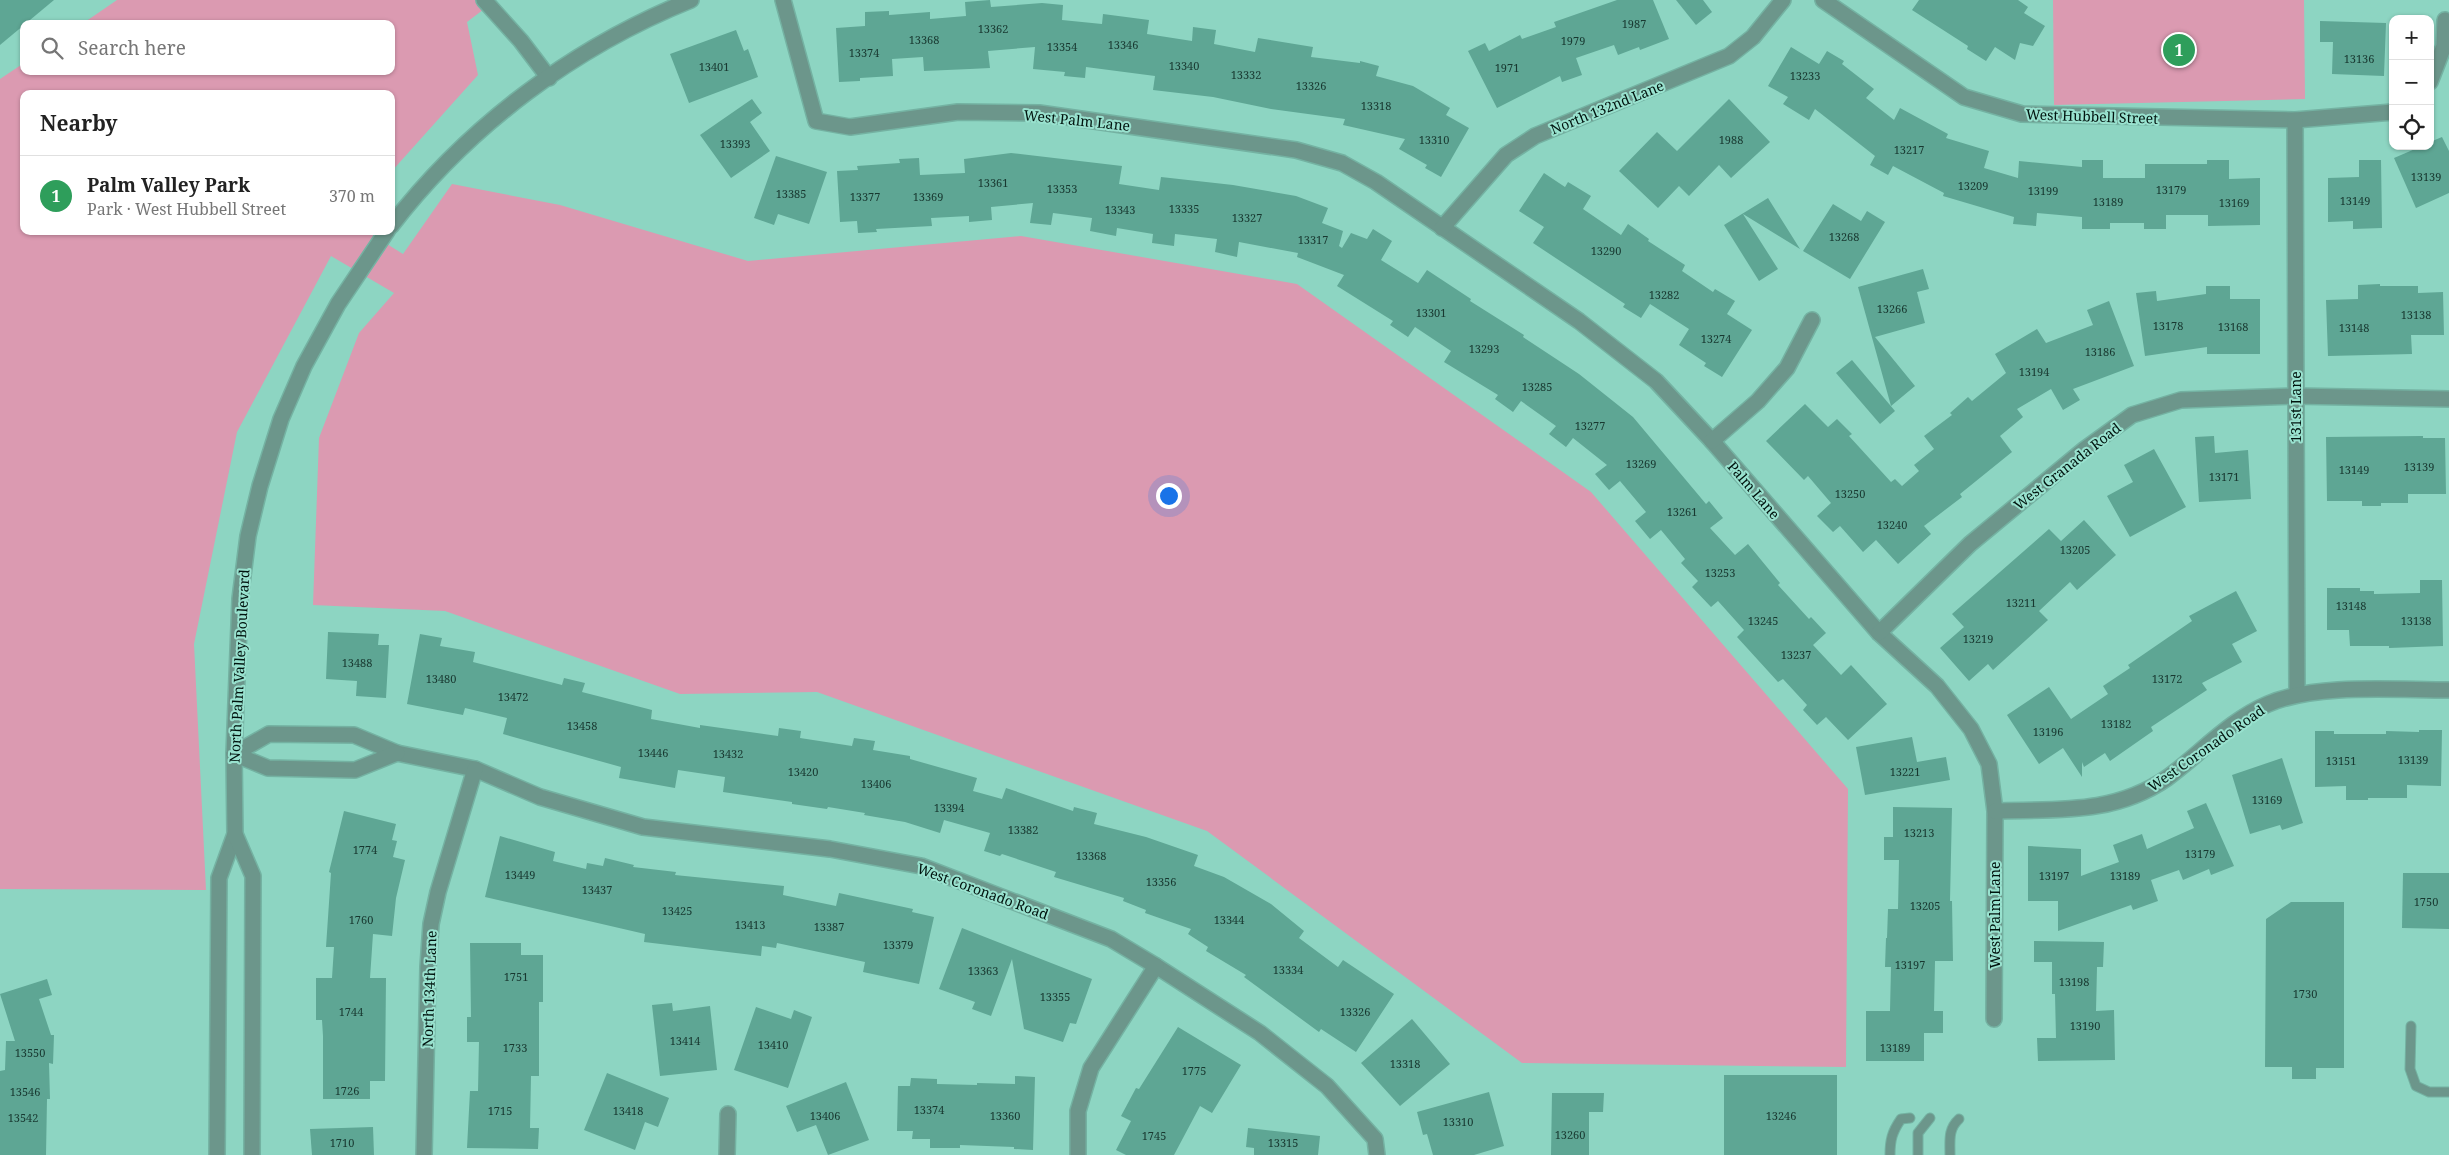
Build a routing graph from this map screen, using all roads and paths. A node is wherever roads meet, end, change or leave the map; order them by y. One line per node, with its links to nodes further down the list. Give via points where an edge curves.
1 (484, 0): 8 (street)
2 (691, 0): 8 (street, North Palm Valley Boulevard, via 599,44)
3 (783, 0): 12 (street, West Palm Lane, via 816,121 850,127 958,112 1039,114 1296,150 1342,163 1376,182)
4 (1783, 0): 12 (street, North 132nd Lane, via 1753,37 1730,56 1535,136 1506,155)
5 (1823, 0): 10 (street, West Hubbell Street, via 1964,97 2022,114)
6 (2445, 20): 7 (street, via 2444,46)
7 (2434, 72)
8 (549, 78): 11 (street, North Palm Valley Boulevard, via 500,113 458,151)
9 (2389, 112): 10 (street, West Hubbell Street)
10 (2295, 120): 15 (street, 131st Lane)
11 (395, 221)
12 (1442, 228): 17 (street, Palm Lane, via 1595,333 1656,381)
13 (385, 235): 22 (street, North Palm Valley Boulevard, via 338,304 304,366 281,419 260,486 248,536 240,598)
14 (1812, 320): 17 (street, via 1787,368 1758,401)
15 (2295, 396): 16 (street, West Granada Road); 18 (street, West Granada Road, via 2181,400 2132,415 2085,449 1970,544); 20 (street, 131st Lane)
16 (2449, 399)
17 (1712, 441): 18 (street, Palm Lane)
18 (1878, 633): 24 (street, Palm Lane, via 1937,686 1971,729 1989,764)
19 (2449, 690): 20 (street, West Coronado Road, via 2350,690)
20 (2297, 694): 24 (street, West Coronado Road, via 2267,704 2166,778 2137,795 2103,806)
21 (397, 753): 22 (street, via 355,770 268,768); 22 (street, West Coronado Road, via 354,735 269,734); 23 (street, West Coronado Road)
22 (234, 754): 25 (street, North Palm Valley Boulevard)
23 (475, 769): 26 (street, West Coronado Road, via 540,797 643,827 830,849 921,866 1111,939); 36 (street, North 134th Lane, via 431,924)
24 (1995, 811): 27 (street, West Palm Lane)
25 (235, 834): 34 (street, North Palm Valley Boulevard, via 219,878); 35 (street, North Palm Valley Boulevard, via 253,876)
26 (1156, 966): 38 (street, via 1091,1068 1078,1111); 39 (street, West Coronado Road, via 1260,1033 1327,1086 1375,1139)
27 (1994, 1019)
28 (2411, 1026): 29 (lane, via 2410,1068 2416,1086 2429,1092)
29 (2449, 1092)
30 (728, 1114): 37 (street)
31 (1910, 1118): 40 (lane, via 1901,1119 1894,1128 1890,1136)
32 (1930, 1118): 41 (lane, via 1918,1133)
33 (1960, 1119): 42 (lane, via 1952,1125 1949,1134)
34 (216, 1155)
35 (252, 1155)
36 (424, 1155)
37 (727, 1155)
38 (1078, 1155)
39 (1377, 1155)
40 (1890, 1155)
41 (1918, 1155)
42 (1950, 1155)

